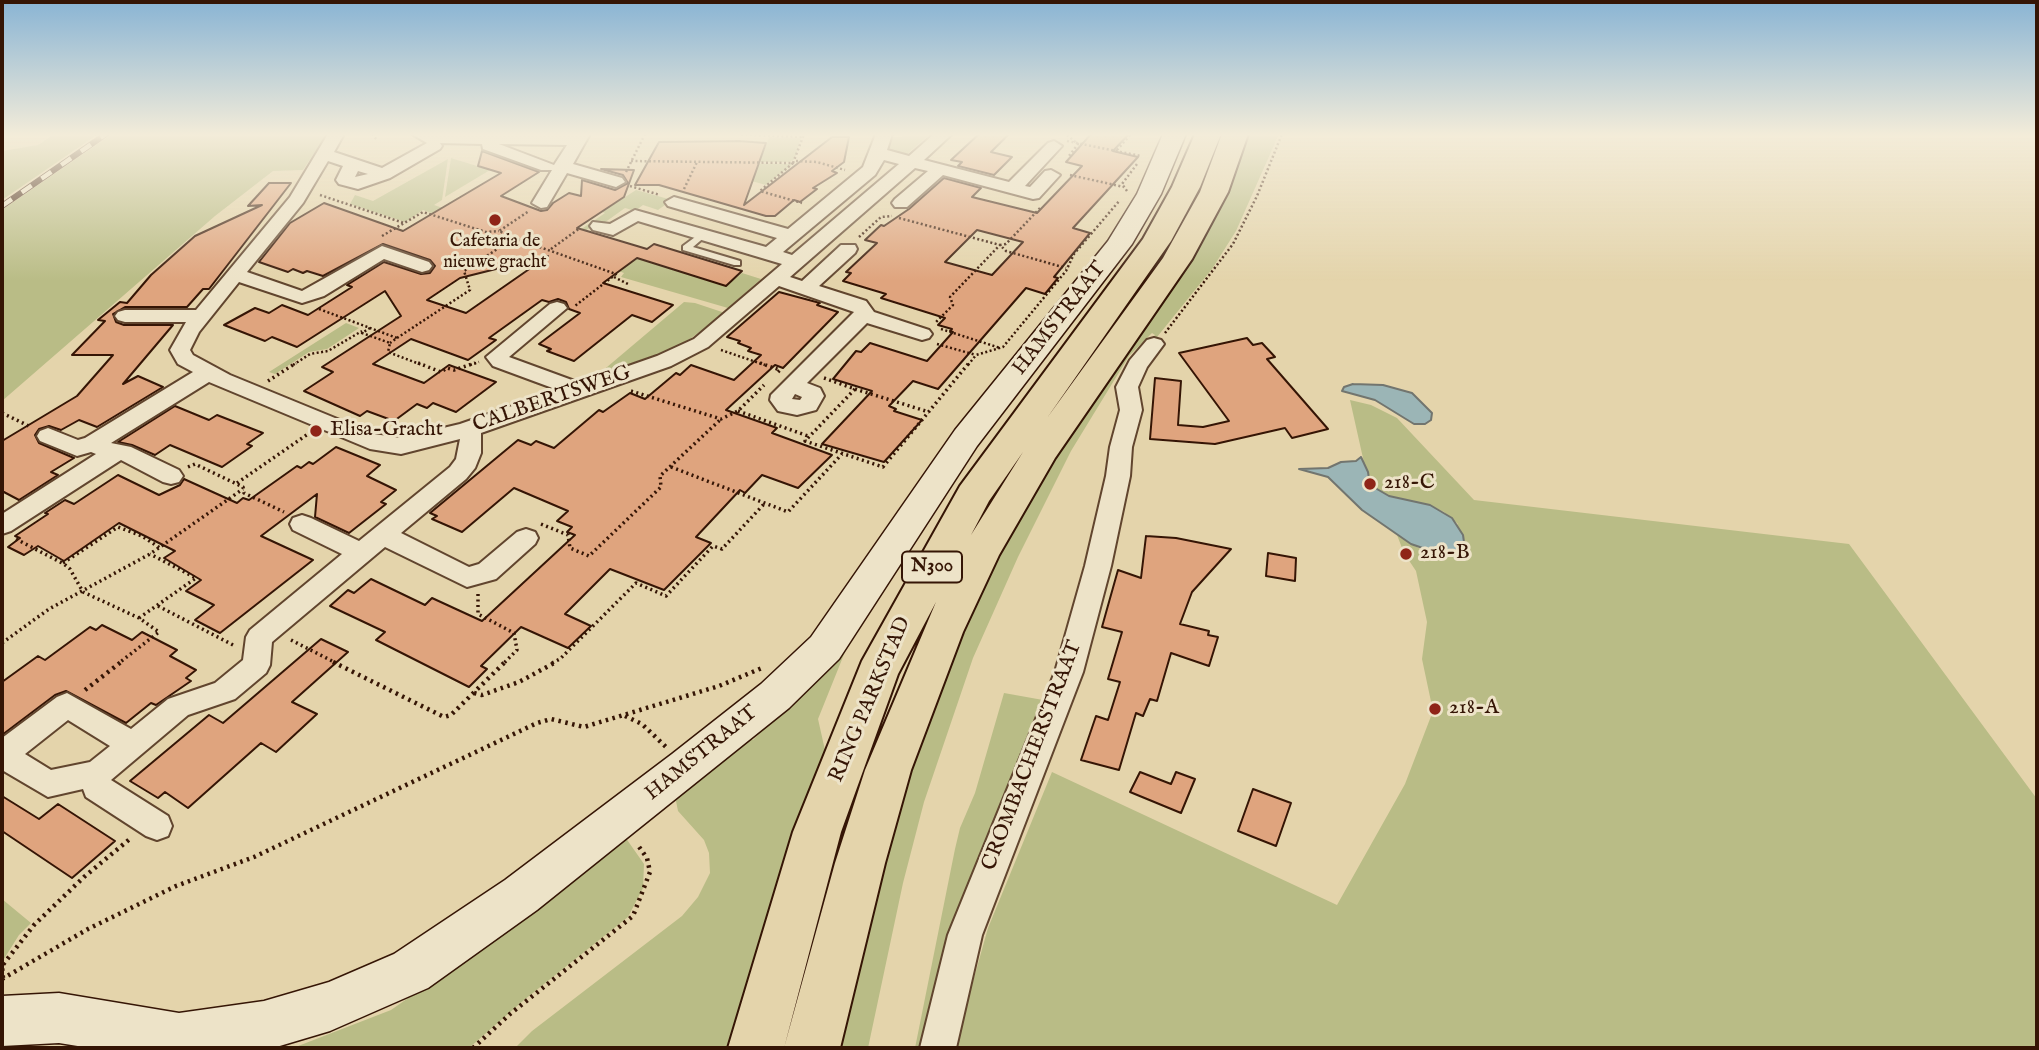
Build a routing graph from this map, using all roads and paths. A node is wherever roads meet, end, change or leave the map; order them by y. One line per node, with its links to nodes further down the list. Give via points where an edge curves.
1 (306, 183): 20 (street, CALBERTSWEG)
2 (549, 183): 23 (street)
3 (618, 183): 22 (path)
4 (687, 183): 22 (path)
5 (769, 183): 25 (path, via 760,191)
6 (854, 183): 25 (street)
7 (889, 183): 37 (street, CALBERTSWEG)
8 (924, 183): 24 (street)
9 (992, 183): 19 (street)
10 (1018, 183): 19 (street)
11 (1043, 183): 21 (street)
12 (1106, 183): 18 (path)
13 (1123, 183): 18 (path)
14 (1155, 183): 101 (street, HAMSTRAAT, via 1119,244 966,438 825,648 775,695)
15 (1188, 183): 105 (highway, RING PARKSTAD / N300, via 1156,241 973,495 877,673 817,832)
16 (1217, 183): 106 (highway, RING PARKSTAD / N300, via 1177,259 1041,452 981,553 942,632 884,783)
17 (1262, 183): 56 (path, via 1233,244)
18 (1124, 187): 40 (path, via 1127,191)
19 (1013, 188): 21 (street)
20 (302, 190): 27 (path); 41 (street, CALBERTSWEG)
21 (1033, 194): 33 (path, via 1041,207)
22 (674, 201): 31 (street)
23 (541, 203): 29 (path)
24 (901, 203)
25 (823, 209): 31 (street)
26 (423, 212): 29 (path, via 486,232)
27 (404, 223)
28 (599, 226): 30 (street, via 613,230 635,215); 34 (path, via 590,222)
29 (499, 231): 32 (path)
30 (702, 234): 36 (street); 38 (lane, via 686,247)
31 (791, 236): 36 (street)
32 (514, 238): 34 (path); 53 (path, via 464,271 470,289)
33 (1000, 245): 35 (path, via 889,216 881,217); 40 (path, via 1006,251); 52 (path, via 950,297 953,305)
34 (551, 249): 42 (path, via 614,273)
35 (848, 249): 45 (street)
36 (769, 254): 37 (street)
37 (796, 262): 43 (street, CALBERTSWEG)
38 (737, 263)
39 (422, 266): 46 (street, via 382,252)
40 (1066, 268): 57 (path)
41 (236, 275): 46 (street); 50 (street, CALBERTSWEG)
42 (614, 277): 44 (path); 47 (path, via 567,312)
43 (777, 279): 45 (street); 55 (street, CALBERTSWEG)
44 (628, 284)
45 (805, 288): 48 (street, via 859,305)
46 (305, 296): 51 (path, via 304,304)
47 (557, 308): 59 (street)
48 (863, 315): 52 (street); 62 (street)
49 (125, 316): 50 (street)
50 (202, 316): 60 (street, CALBERTSWEG, via 180,350 185,359)
51 (370, 328): 53 (path); 54 (path, via 362,333); 65 (path, via 328,351 310,354)
52 (929, 334): 57 (path); 58 (path)
53 (397, 338): 54 (path)
54 (390, 343): 59 (path, via 388,352 441,372)
55 (701, 344): 61 (street, CALBERTSWEG); 62 (path)
56 (1154, 344): 107 (street, CROMBACHERSTRAAT, via 1127,387 1130,410 1118,476 1069,672 965,936)
57 (1000, 348): 58 (path)
58 (976, 355): 67 (path)
59 (496, 357): 64 (street)
60 (209, 372): 65 (street, CALBERTSWEG); 75 (street)
61 (618, 377): 64 (street, CALBERTSWEG); 70 (path, via 627,389)
62 (786, 378): 66 (path)
63 (855, 389): 67 (path)
64 (579, 390): 72 (street, CALBERTSWEG)
65 (251, 392): 71 (street, CALBERTSWEG)
66 (738, 411): 70 (path); 74 (path)
67 (929, 412): 80 (path, via 883,467 844,454 788,512)
68 (2, 413): 69 (path)
69 (8, 416)
70 (721, 419): 76 (path)
71 (324, 422): 72 (street, CALBERTSWEG, via 370,441 401,446); 78 (path)
72 (468, 429): 83 (street, via 467,462 458,473)
73 (48, 436): 75 (street, via 77,448)
74 (809, 437)
75 (103, 449): 77 (street, via 123,452); 82 (street)
76 (671, 467): 80 (path); 84 (path, via 660,476 661,487 589,556 570,548 568,535 543,523)
77 (171, 476): 78 (path, via 195,464)
78 (236, 484): 79 (path)
79 (243, 488): 81 (path, via 244,493); 85 (path)
80 (765, 503): 96 (path, via 722,549 713,546 666,596 636,583 560,659 519,682 482,695)
81 (302, 524): 86 (street)
82 (8, 532): 88 (path)
83 (382, 534): 86 (street); 89 (street, via 467,577)
84 (526, 538): 89 (street, via 487,572)
85 (160, 548): 87 (path); 88 (path, via 118,527)
86 (362, 553): 93 (street)
87 (150, 554): 90 (path); 91 (path, via 196,578)
88 (63, 563): 90 (path)
89 (477, 575): 96 (path, via 478,614 514,634 516,652)
90 (83, 592): 92 (path); 94 (path, via 35,617)
91 (158, 606): 92 (path); 93 (path, via 235,646)
92 (139, 618): 97 (path, via 159,632)
93 (259, 637): 96 (path, via 275,632 439,717 451,715); 98 (street, via 256,665 225,691 178,707)
94 (2, 643)
95 (771, 664): 103 (path, via 719,686 584,727 551,719 537,723 254,857 165,891 88,929)
96 (474, 693)
97 (67, 705): 98 (street); 99 (street)
98 (132, 744): 100 (street)
99 (2, 755): 100 (street, via 48,784)
100 (98, 773): 102 (street, via 97,788)
101 (616, 822): 103 (street, HAMSTRAAT, via 436,956 383,985 298,1017 179,1038 59,1018); 104 (path, via 647,858 650,872 632,916)
102 (154, 824): 103 (path, via 50,907 2,966)
103 (2, 993)
104 (473, 1048)
105 (757, 1048)
106 (812, 1048)
107 (938, 1048)

